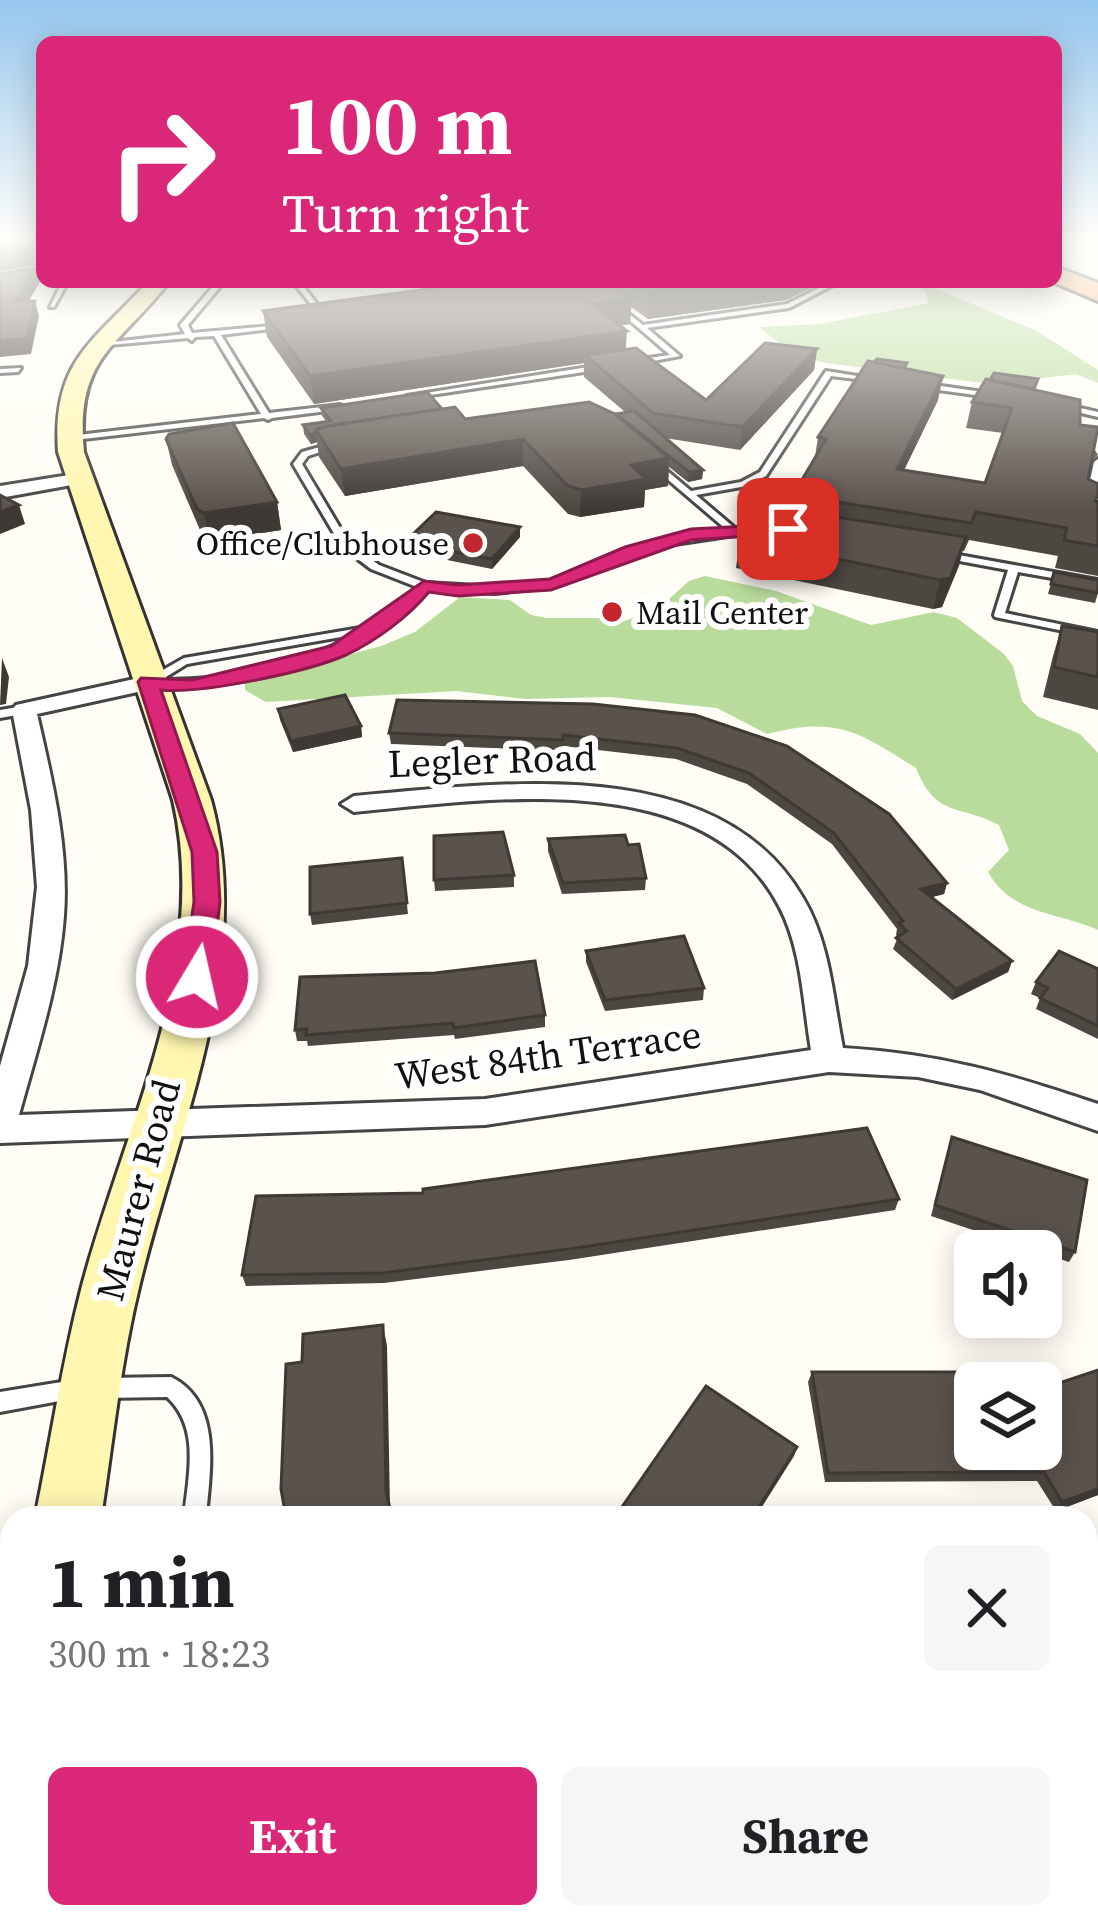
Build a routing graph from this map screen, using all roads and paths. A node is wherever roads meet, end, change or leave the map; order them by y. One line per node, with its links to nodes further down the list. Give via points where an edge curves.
1 (107, 329): 6 (street, Maurer Road)
2 (109, 329): 6 (street, Maurer Road)
3 (186, 329): 8 (lane)
4 (262, 329): 7 (lane)
5 (645, 329): 9 (lane, via 676,356)
6 (104, 334): 8 (lane); 23 (street, Maurer Road, via 73,383)
7 (217, 335): 8 (lane); 20 (lane)
8 (192, 339)
9 (631, 363)
10 (608, 366): 15 (lane)
11 (18, 370): 12 (lane)
12 (0, 371)
13 (874, 380): 26 (lane, via 829,373 763,474)
14 (897, 382): 16 (lane)
15 (404, 397)
16 (1010, 398)
17 (358, 404): 20 (lane)
18 (1054, 404): 19 (lane)
19 (1098, 416)
20 (268, 418): 23 (lane)
21 (351, 442): 33 (lane, via 305,454 297,464 345,544 375,567)
22 (637, 449): 26 (lane)
23 (76, 459): 25 (street); 36 (street, Maurer Road)
24 (1098, 462): 27 (lane, via 1087,505)
25 (0, 492)
26 (688, 494): 29 (lane)
27 (1098, 506)
28 (773, 529): 29 (lane)
29 (731, 530): 33 (lane, via 653,544 551,584)
30 (925, 552): 31 (lane)
31 (1014, 567): 32 (lane); 35 (lane, via 999,615)
32 (1098, 583)
33 (424, 586): 34 (lane)
34 (372, 629): 36 (lane, via 184,661); 36 (lane, via 295,664 192,686)
35 (1098, 635)
36 (148, 682): 37 (street); 41 (street, Maurer Road, via 201,832 207,902 197,977)
37 (12, 712): 42 (street, via 44,806 50,910)
38 (354, 804): 39 (street, Legler Road, via 580,793 623,796 703,820 758,858 788,895)
39 (829, 1060): 40 (street, West 84th Terrace, via 982,1078); 41 (street, West 84th Terrace, via 485,1112)
40 (1098, 1118)
41 (154, 1123): 42 (street, West 84th Terrace); 43 (street, Maurer Road)
42 (0, 1125)
43 (88, 1388): 44 (lane); 45 (street, Maurer Road); 46 (lane, via 172,1387 183,1395 200,1427)
44 (0, 1402)
45 (70, 1506)
46 (197, 1506)

